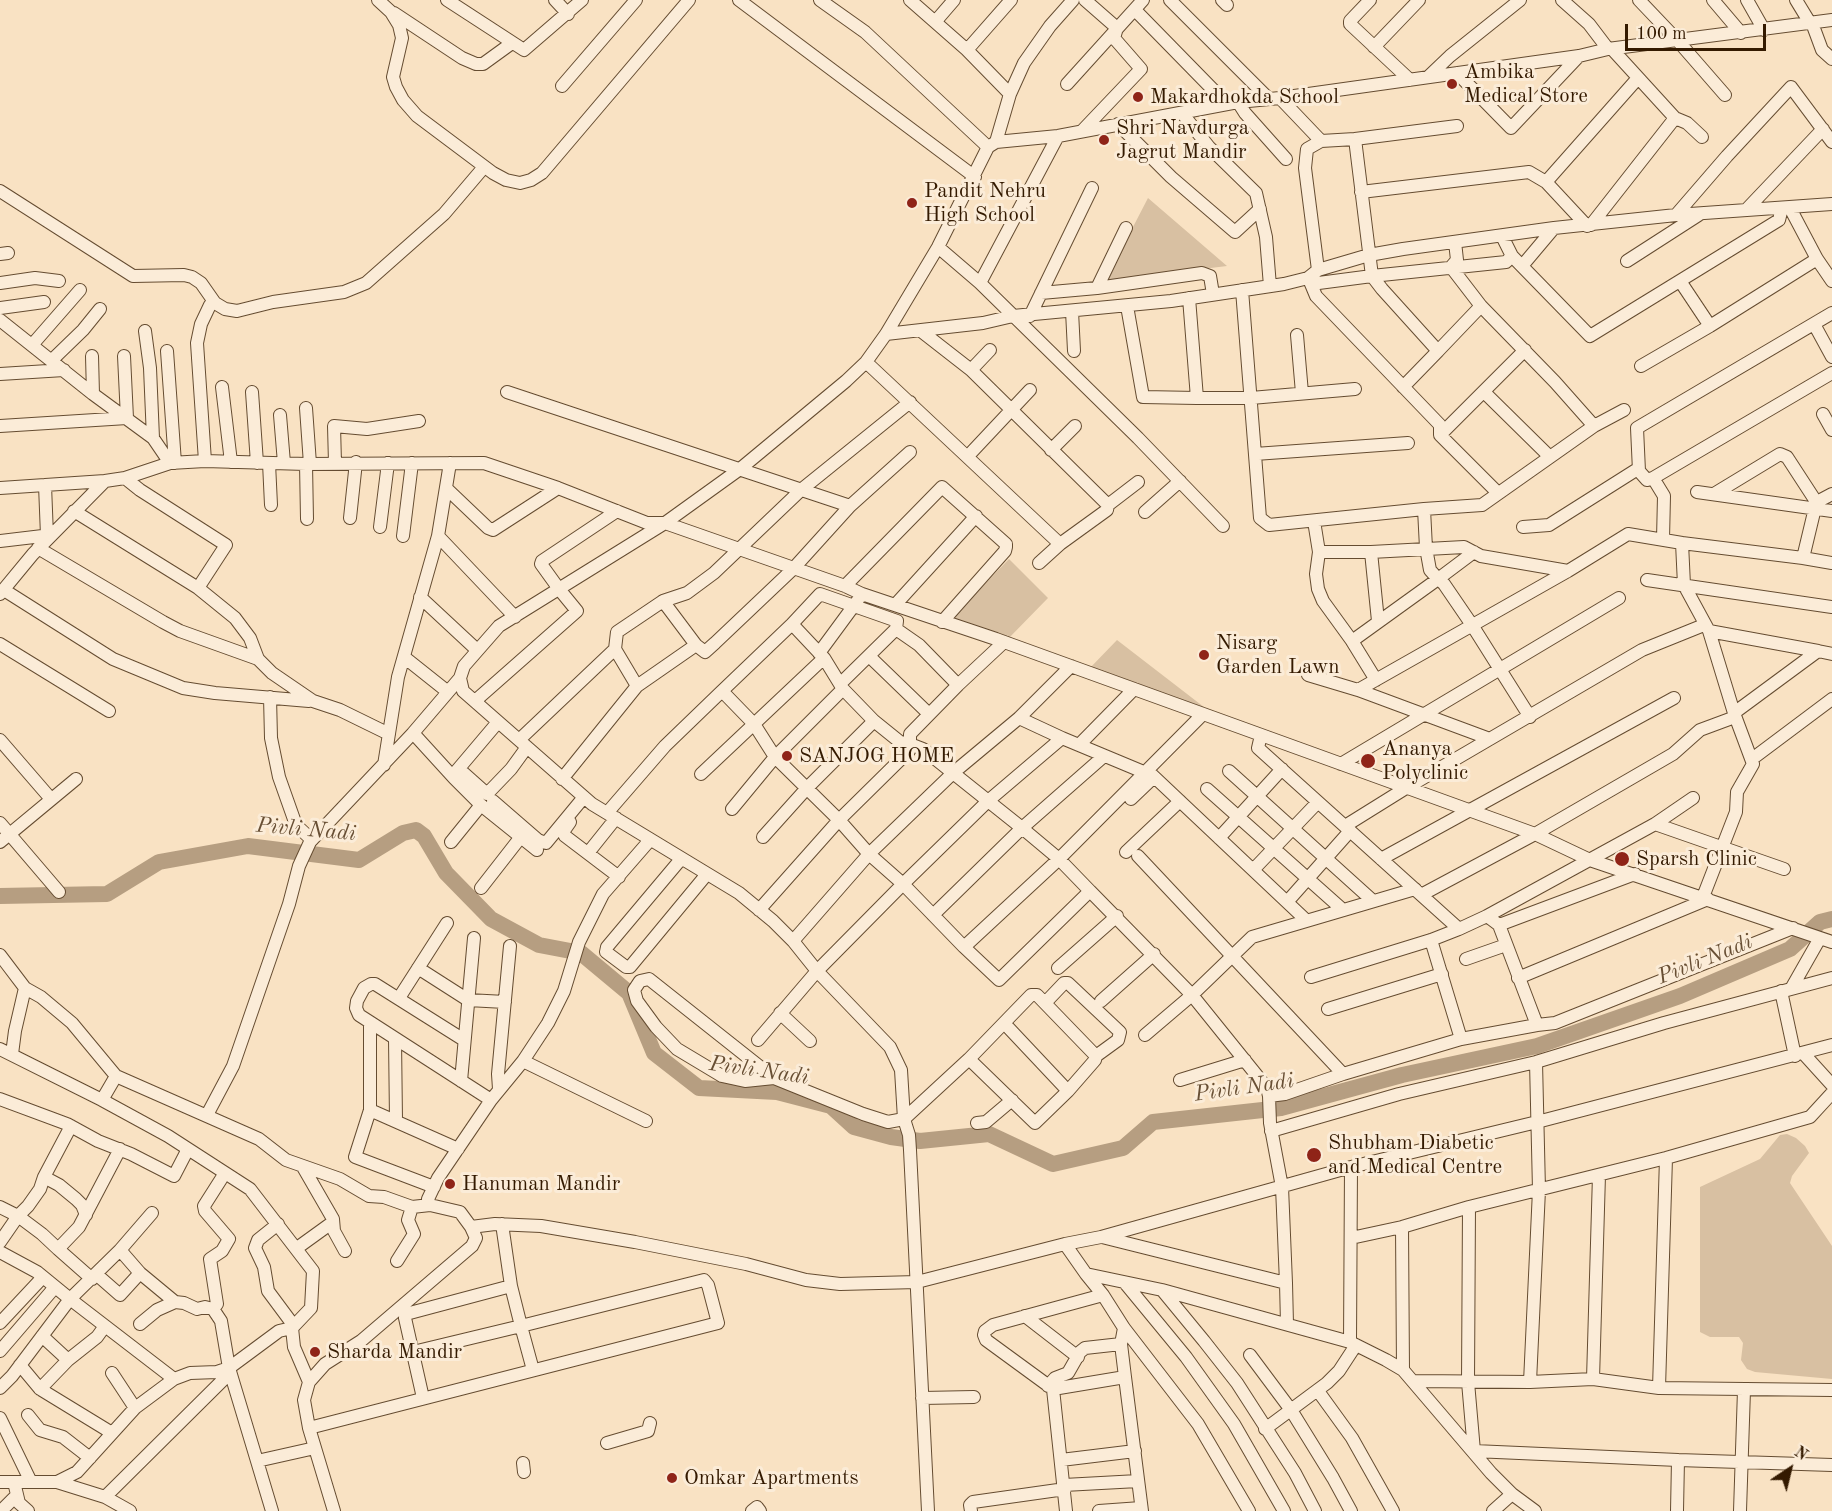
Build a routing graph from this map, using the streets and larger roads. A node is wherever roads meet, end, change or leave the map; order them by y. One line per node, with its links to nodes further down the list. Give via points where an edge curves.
1 (447, 0): 33 (street)
2 (555, 0): 25 (street)
3 (582, 0): 25 (street)
4 (636, 0): 44 (street)
5 (689, 0): 62 (street, via 542,173 520,183)
6 (739, 0): 63 (street)
7 (820, 0): 60 (street, via 865,32)
8 (910, 0): 26 (street)
9 (954, 0): 26 (street)
10 (1011, 0): 36 (street)
11 (1073, 0): 45 (street, via 1024,63)
12 (1085, 0): 29 (street)
13 (1170, 0): 47 (street)
14 (1370, 0): 34 (street, via 1350,24)
15 (1419, 0): 34 (street)
16 (1520, 0): 40 (street)
17 (1562, 0): 35 (street)
18 (1639, 0): 32 (street)
19 (1713, 0): 31 (street)
20 (1747, 0): 30 (street)
21 (1796, 0): 28 (street)
22 (380, 1): 24 (street)
23 (1139, 5): 29 (street); 48 (street)
24 (391, 12): 33 (street, via 476,64 483,64); 62 (street, via 402,38 393,77 403,100 417,116)
25 (568, 14): 33 (street, via 524,50)
26 (935, 21): 36 (street)
27 (1832, 21): 28 (street)
28 (1812, 24): 30 (street); 38 (street, via 1822,50)
29 (1117, 28): 43 (street); 54 (street, via 1114,38 1142,69)
30 (1764, 30): 31 (street)
31 (1740, 33): 32 (street)
32 (1678, 41): 35 (street); 46 (street)
33 (512, 43)
34 (1374, 47): 42 (street)
35 (1610, 49): 37 (street); 41 (street)
36 (967, 50): 45 (street)
37 (1579, 56): 39 (street); 39 (street, via 1511,128)
38 (1832, 58)
39 (1457, 73): 40 (street)
40 (1428, 77): 42 (street)
41 (1638, 78): 50 (street); 64 (street)
42 (1410, 80): 47 (street)
43 (1067, 84)
44 (562, 86)
45 (1010, 94): 60 (street)
46 (1725, 94)
47 (1275, 99): 48 (street); 58 (street)
48 (1232, 103): 49 (street); 61 (street)
49 (1182, 113): 51 (street); 70 (street, via 1209,147 1256,193)
50 (1675, 118): 56 (street); 74 (street)
51 (1118, 124): 54 (street); 70 (street, via 1235,232)
52 (1457, 126): 57 (street)
53 (1823, 129): 59 (street); 71 (street); 73 (street, via 1791,87)
54 (1082, 131): 55 (street)
55 (1058, 136): 60 (street); 92 (street)
56 (1702, 137)
57 (1355, 139): 58 (street); 67 (street)
58 (1321, 141): 87 (street, via 1307,149 1305,168)
59 (1832, 142)
60 (992, 145): 63 (street)
61 (1286, 159)
62 (484, 167): 101 (street, via 444,214 366,283 344,292 237,311)
63 (975, 177): 79 (street)
64 (1546, 182): 67 (street, via 1529,172); 74 (street)
65 (1092, 188): 97 (street)
66 (0, 191): 101 (street, via 133,276 192,277)
67 (1361, 192): 80 (street)
68 (1832, 204): 69 (street)
69 (1786, 208): 71 (street); 82 (street); 88 (street, via 1779,220)
70 (1260, 209): 93 (street)
71 (1746, 209): 72 (street)
72 (1701, 213): 73 (street); 83 (street)
73 (1676, 215): 74 (street)
74 (1589, 225): 76 (street)
75 (1126, 228): 94 (street)
76 (1554, 228): 77 (street); 84 (street)
77 (1502, 236): 78 (street); 81 (street)
78 (1455, 242): 80 (street); 85 (street, via 1457,260)
79 (938, 247): 92 (street); 115 (street)
80 (1369, 255): 86 (street); 87 (street)
81 (1512, 256): 84 (street); 85 (street, via 1506,262)
82 (1817, 259): 90 (street); 112 (street)
83 (1627, 261)
84 (1522, 266): 88 (street, via 1590,336)
85 (1451, 267): 86 (street); 103 (street)
86 (1372, 276): 87 (street); 122 (street)
87 (1312, 277): 93 (street); 134 (street, via 1316,296)
88 (1680, 280): 112 (street)
89 (59, 281): 91 (street, via 35,278)
90 (1832, 281)
91 (0, 283)
92 (980, 283): 108 (street)
93 (1270, 285): 96 (street)
94 (1097, 288): 97 (street); 98 (street, via 1202,273 1210,276)
95 (80, 290): 117 (street)
96 (1242, 290): 98 (street); 143 (street)
97 (1041, 293): 109 (street)
98 (1213, 294): 99 (street)
99 (1190, 298): 102 (street); 142 (street)
100 (44, 302): 104 (street)
101 (215, 303): 164 (street, via 207,310 197,343)
102 (1127, 306): 106 (street); 142 (street, via 1143,397)
103 (1481, 306): 119 (street); 122 (street)
104 (0, 308)
105 (100, 309): 126 (street)
106 (1072, 311): 109 (street); 121 (street)
107 (1832, 313): 111 (street)
108 (1013, 316): 109 (street); 114 (street); 180 (street)
109 (1030, 316)
110 (0, 320): 117 (street)
111 (1814, 324): 125 (street); 176 (street, via 1637,428)
112 (1710, 326): 128 (street)
113 (145, 331): 157 (street)
114 (921, 331): 115 (street); 130 (street)
115 (886, 334): 127 (street)
116 (1298, 335): 140 (street)
117 (32, 345): 126 (street)
118 (990, 350): 130 (street)
119 (1525, 350): 139 (street); 154 (street)
120 (167, 351): 167 (street)
121 (1074, 351)
122 (1438, 351): 134 (street)
123 (92, 356): 141 (street)
124 (124, 356): 150 (street)
125 (1832, 357)
126 (52, 360): 129 (street)
127 (866, 362): 144 (street); 175 (street)
128 (1641, 366)
129 (64, 370): 132 (street); 141 (street)
130 (971, 370): 146 (street)
131 (1832, 373): 178 (street)
132 (0, 374)
133 (222, 387): 165 (street)
134 (1403, 387): 156 (street, via 1440,425)
135 (1355, 389): 140 (street)
136 (1030, 390): 146 (street)
137 (252, 392): 168 (street)
138 (507, 392): 175 (street)
139 (1484, 392): 156 (street); 163 (street)
140 (1302, 393): 143 (street)
141 (93, 394): 150 (street)
142 (1197, 398): 143 (street)
143 (1251, 398): 161 (street)
144 (910, 402): 162 (street); 186 (street)
145 (306, 408): 174 (street)
146 (1012, 410): 159 (street); 162 (street)
147 (1624, 410): 154 (street)
148 (1823, 414): 155 (street)
149 (280, 415): 169 (street)
150 (127, 418): 152 (street); 157 (street)
151 (419, 421): 170 (street, via 367,429 334,426)
152 (0, 426)
153 (1075, 426): 159 (street)
154 (1594, 426): 163 (street)
155 (1832, 430)
156 (1440, 435): 190 (street)
157 (153, 438): 167 (street)
158 (1408, 443): 161 (street)
159 (1052, 450): 191 (street)
160 (910, 452): 193 (street)
161 (1255, 454): 203 (street, via 1263,522 1269,525)
162 (968, 456): 214 (street)
163 (1549, 456): 190 (street)
164 (205, 461): 165 (street); 167 (street)
165 (231, 462): 168 (street)
166 (356, 462): 170 (street); 171 (street); 201 (street)
167 (173, 463): 177 (street)
168 (263, 463): 169 (street); 192 (street)
169 (284, 463): 174 (street)
170 (335, 463): 174 (street)
171 (388, 463): 172 (street); 207 (street)
172 (412, 463): 173 (street); 209 (street)
173 (450, 463): 184 (street); 185 (street, via 484,463)
174 (308, 464): 202 (street)
175 (740, 469): 186 (street); 204 (street)
176 (1639, 471): 178 (street, via 1647,480); 206 (street, via 1549,525)
177 (125, 478): 179 (street); 230 (street, via 226,545)
178 (1653, 478): 211 (street, via 1664,496)
179 (105, 481): 182 (street); 196 (street)
180 (1180, 481): 199 (street); 205 (street)
181 (1138, 482): 191 (street)
182 (45, 485): 183 (street); 208 (street)
183 (0, 488)
184 (446, 488): 185 (street, via 493,530); 210 (street)
185 (558, 488): 198 (street)
186 (801, 490): 193 (street); 217 (street)
187 (1697, 492): 188 (street)
188 (1713, 494): 194 (street); 194 (street, via 1780,454 1791,460)
189 (1832, 494): 194 (street)
190 (1492, 499): 195 (street, via 1482,506)
191 (1108, 505): 214 (street, via 1107,510)
192 (271, 506)
193 (850, 506): 224 (street)
194 (1815, 506): 197 (street); 221 (street)
195 (1424, 509): 203 (street); 216 (street)
196 (74, 511): 208 (street); 230 (street)
197 (1832, 511)
198 (617, 512): 204 (street, via 647,523); 231 (street, via 542,561)
199 (1145, 512)
200 (976, 516): 229 (street, via 939,488); 237 (street); 242 (street, via 1006,544 1005,550)
201 (350, 518)
202 (307, 519)
203 (1314, 520): 218 (street)
204 (665, 523): 217 (street); 231 (street)
205 (1223, 526)
206 (1523, 527)
207 (380, 528)
208 (49, 535): 212 (street); 215 (street)
209 (403, 536)
210 (438, 536): 234 (street); 240 (street)
211 (1663, 539): 213 (street); 225 (street, via 1628,534)
212 (0, 542)
213 (1682, 543): 221 (street); 228 (street)
214 (1060, 544): 222 (street)
215 (38, 548): 232 (street); 258 (street, via 180,631)
216 (1426, 548): 219 (street); 220 (street, via 1464,547); 226 (street, via 1430,570)
217 (739, 550): 224 (street); 236 (street, via 687,593)
218 (1319, 552): 219 (street); 247 (street, via 1318,589)
219 (1371, 552): 241 (street)
220 (1474, 552): 225 (street); 226 (street)
221 (1803, 558): 223 (street)
222 (1039, 563)
223 (1832, 563)
224 (793, 569): 229 (street); 250 (street, via 705,652)
225 (1568, 571): 245 (street)
226 (1438, 579): 241 (street); 245 (street)
227 (1647, 580): 228 (street)
228 (1684, 585): 239 (street); 246 (street)
229 (845, 586): 233 (street)
230 (198, 588): 258 (street, via 235,618 250,638)
231 (559, 590): 240 (street); 275 (street, via 577,609 576,613)
232 (2, 592): 271 (street, via 113,659 183,688)
233 (862, 594): 237 (street); 238 (street)
234 (420, 597): 252 (street); 257 (street)
235 (1619, 598): 260 (street)
236 (663, 601): 250 (street); 251 (street, via 617,632)
237 (899, 605): 242 (street); 244 (street)
238 (855, 606): 243 (street, via 820,594); 244 (street); 255 (street)
239 (1832, 608)
240 (515, 616): 252 (street, via 499,626)
241 (1378, 621): 247 (street)
242 (942, 622): 248 (street)
243 (792, 624): 255 (street); 269 (street)
244 (897, 625): 256 (street); 264 (street)
245 (1472, 625): 260 (street); 263 (street)
246 (1707, 628): 253 (street); 280 (street); 281 (street, via 1652,647)
247 (1352, 641): 263 (street)
248 (1004, 642): 259 (street); 264 (street)
249 (0, 644): 276 (street)
250 (696, 645): 265 (street)
251 (615, 649): 265 (street); 294 (street)
252 (477, 650): 262 (street)
253 (1818, 651): 254 (street); 280 (street)
254 (1832, 654)
255 (821, 656): 266 (street); 285 (street)
256 (869, 656): 266 (street); 277 (street)
257 (404, 657): 270 (street); 287 (street)
258 (258, 659): 274 (street)
259 (1071, 666): 267 (street); 282 (street)
260 (1501, 669): 279 (street); 281 (street)
261 (1308, 675): 268 (street)
262 (459, 678): 270 (street); 275 (street, via 463,691)
263 (1376, 680): 268 (street)
264 (958, 685): 277 (street)
265 (637, 686): 307 (street)
266 (842, 687): 283 (street); 295 (street)
267 (1134, 689): 278 (street); 293 (street)
268 (1358, 690): 279 (street)
269 (722, 691): 285 (street); 321 (street, via 664,747)
270 (448, 692): 286 (street)
271 (270, 697): 274 (street); 336 (street, via 271,738 279,777 296,825)
272 (1674, 698): 320 (street)
273 (1832, 699): 297 (street)
274 (312, 701): 287 (street)
275 (475, 701): 284 (street)
276 (109, 711)
277 (929, 714): 292 (street, via 909,734)
278 (1203, 714): 288 (street); 305 (street)
279 (1423, 715): 290 (street); 298 (street)
280 (1734, 715): 297 (street); 330 (street, via 1700,730 1673,754)
281 (1530, 717): 290 (street)
282 (1019, 718): 289 (street); 303 (street)
283 (874, 721): 292 (street, via 900,742); 308 (street)
284 (498, 722): 294 (street); 302 (street)
285 (754, 724): 295 (street); 304 (street)
286 (413, 733): 299 (street); 302 (street)
287 (389, 734): 299 (street)
288 (1261, 735): 298 (street); 300 (street, via 1258,748)
289 (1062, 738): 293 (street); 315 (street)
290 (1490, 739): 309 (street)
291 (0, 740): 314 (street)
292 (910, 744): 303 (street, via 923,748); 323 (street, via 909,751)
293 (1079, 745): 296 (street)
294 (526, 746): 302 (street, via 487,794); 307 (street); 318 (street)
295 (775, 756): 308 (street); 319 (street)
296 (1104, 756): 305 (street); 326 (street)
297 (1752, 759): 339 (street, via 1752,767 1736,796 1736,812)
298 (1341, 764): 309 (street)
299 (384, 766): 336 (street)
300 (1282, 769): 312 (street); 317 (street)
301 (1229, 771): 312 (street)
302 (455, 773): 318 (street)
303 (953, 773): 315 (street); 342 (street)
304 (701, 774)
305 (1149, 774): 316 (street); 327 (street); 344 (street)
306 (76, 779): 314 (street)
307 (562, 779): 311 (street)
308 (807, 788): 323 (street); 331 (street)
309 (1406, 788): 320 (street); 329 (street)
310 (1207, 789): 322 (street)
311 (586, 798): 318 (street, via 546,843); 321 (street); 341 (street, via 563,832)
312 (1256, 798): 322 (street); 328 (street)
313 (1693, 798): 325 (street)
314 (51, 799): 332 (street)
315 (988, 801): 326 (street); 354 (street)
316 (1180, 801): 334 (street); 381 (street, via 1132,854)
317 (1318, 802): 328 (street); 329 (street)
318 (487, 805): 333 (street); 337 (street)
319 (732, 809)
320 (1470, 811): 330 (street); 345 (street)
321 (611, 816): 335 (street); 341 (street)
322 (1239, 817): 334 (street); 338 (street)
323 (839, 820): 342 (street); 362 (street)
324 (0, 824): 332 (street)
325 (1655, 824): 339 (street); 347 (street)
326 (1022, 828): 344 (street); 364 (street)
327 (1101, 828)
328 (1292, 829): 338 (street); 346 (street)
329 (1348, 829): 345 (street); 346 (street)
330 (1535, 834): 347 (street); 358 (street)
331 (763, 837)
332 (4, 838): 357 (street)
333 (520, 838): 340 (street); 355 (street)
334 (1220, 838): 349 (street)
335 (650, 840): 343 (street); 352 (street)
336 (311, 841): 432 (street, via 299,866 233,1066)
337 (451, 842)
338 (1274, 848): 349 (street); 353 (street)
339 (1723, 849): 348 (street); 359 (street)
340 (537, 850)
341 (588, 853): 352 (street)
342 (869, 854): 354 (street); 375 (street)
343 (681, 859): 350 (street); 350 (street, via 607,947 606,952 626,967 630,967)
344 (1059, 859): 356 (street); 378 (street)
345 (1381, 859): 358 (street)
346 (1325, 860): 353 (street); 360 (street)
347 (1590, 860): 351 (street); 366 (street)
348 (1784, 869)
349 (1253, 870): 361 (street)
350 (706, 874): 362 (street)
351 (1635, 874): 359 (street); 369 (street)
352 (619, 877): 415 (street, via 603,894 579,942 564,991)
353 (1307, 880): 361 (street); 363 (street)
354 (903, 884): 364 (street); 385 (street)
355 (481, 888)
356 (1090, 891): 365 (street); 378 (street, via 999,980)
357 (58, 892)
358 (1418, 892): 360 (street); 370 (street)
359 (1706, 898): 371 (street); 388 (street)
360 (1373, 901): 363 (street)
361 (1287, 902): 367 (street)
362 (759, 910): 375 (street)
363 (1343, 910): 367 (street)
364 (933, 915): 378 (street)
365 (1117, 916): 379 (street); 384 (street)
366 (1487, 916): 369 (street); 370 (street)
367 (1307, 921): 381 (street, via 1252,937)
368 (447, 922): 383 (street)
369 (1499, 925): 376 (street)
370 (1459, 929): 374 (street)
371 (1796, 929): 373 (street); 402 (street, via 1555,1023)
372 (474, 938): 394 (street)
373 (1822, 938): 391 (street)
374 (1431, 940): 386 (street); 387 (street)
375 (793, 941): 385 (street)
376 (1506, 945): 382 (street); 388 (street)
377 (510, 946): 396 (street)
378 (964, 947)
379 (1154, 954): 392 (street); 395 (street)
380 (0, 955): 390 (street)
381 (1233, 956): 392 (street); 417 (street)
382 (1466, 959)
383 (418, 968): 393 (street); 394 (street)
384 (1058, 968)
385 (817, 971): 399 (street); 433 (street, via 890,1047 901,1070)
386 (1442, 974): 398 (street); 405 (street)
387 (1311, 977)
388 (1518, 978): 402 (street)
389 (1832, 978): 391 (street)
390 (26, 988): 410 (street); 418 (street, via 72,1023)
391 (1786, 990): 411 (street); 416 (street)
392 (1192, 995): 403 (street); 414 (street)
393 (399, 998): 400 (street, via 375,984 364,988 356,1008 358,1015); 406 (street)
394 (468, 1000): 396 (street); 406 (street)
395 (1101, 1001)
396 (505, 1002): 423 (street)
397 (1045, 1003): 401 (street, via 1031,995); 412 (street); 412 (street, via 1068,983 1120,1032 1118,1040)
398 (1328, 1009)
399 (780, 1013): 407 (street); 408 (street)
400 (370, 1023): 404 (street); 431 (street)
401 (1004, 1023): 413 (street); 424 (street)
402 (1537, 1025): 405 (street)
403 (1145, 1035)
404 (395, 1039): 421 (street); 434 (street)
405 (1461, 1039): 417 (street)
406 (464, 1040): 421 (street)
407 (758, 1040)
408 (810, 1041)
409 (1832, 1046): 411 (street)
410 (6, 1052): 427 (street)
411 (1799, 1054): 422 (street); 436 (street)
412 (1096, 1056): 424 (street)
413 (969, 1059): 429 (street); 433 (street)
414 (1245, 1060): 420 (street); 430 (street, via 1267,1088)
415 (523, 1061): 423 (street); 435 (street)
416 (1536, 1062): 436 (street); 439 (street)
417 (1342, 1074): 430 (street)
418 (116, 1076): 427 (street); 432 (street)
419 (774, 1078): 419 (street, via 745,1082 722,1076 678,1049 637,1001 634,990 640,981 649,979); 433 (street, via 888,1122)
420 (1180, 1080)
421 (461, 1081): 428 (street)
422 (1832, 1085)
423 (499, 1089): 428 (street)
424 (1068, 1091): 429 (street, via 1035,1123)
425 (1832, 1093): 443 (street, via 1810,1117)
426 (0, 1099): 438 (street)
427 (102, 1100): 441 (street)
428 (491, 1100): 442 (street)
429 (1012, 1100): 437 (street, via 986,1122)
430 (1269, 1101): 439 (street)
431 (370, 1110): 434 (street); 449 (street, via 355,1157)
432 (207, 1115): 444 (street, via 259,1139 286,1160)
433 (904, 1119): 478 (street, via 909,1135)
434 (396, 1120): 442 (street)
435 (646, 1121)
436 (1537, 1122): 445 (street); 451 (street)
437 (977, 1123)
438 (71, 1126): 440 (street); 448 (street)
439 (1271, 1127): 450 (street)
440 (120, 1149): 441 (street, via 174,1176); 457 (street)
441 (188, 1149): 446 (street)
442 (458, 1149): 449 (street)
443 (1666, 1158): 447 (street); 518 (street)
444 (303, 1167): 454 (street, via 340,1179 369,1196); 459 (street)
445 (1352, 1167): 450 (street); 465 (street)
446 (225, 1173): 460 (street, via 250,1189); 487 (street, via 204,1206 229,1239 222,1251 210,1259 217,1304)
447 (1599, 1175): 451 (street); 511 (street)
448 (44, 1177): 457 (street, via 76,1199); 458 (street, via 40,1189)
449 (434, 1187): 452 (street, via 428,1199)
450 (1282, 1187): 464 (street); 480 (street)
451 (1539, 1190): 455 (street); 515 (street)
452 (430, 1206): 454 (street); 462 (street, via 460,1212)
453 (0, 1207): 458 (street)
454 (412, 1207): 473 (street, via 408,1220 414,1234)
455 (1469, 1207): 463 (street); 514 (street)
456 (152, 1213): 470 (street)
457 (86, 1215): 469 (street)
458 (18, 1216): 466 (street); 469 (street)
459 (333, 1222): 468 (street); 471 (street)
460 (278, 1224): 468 (street); 494 (street, via 258,1240 255,1248 264,1267 268,1291)
461 (502, 1224): 462 (street); 478 (street, via 541,1226 635,1242 806,1280 840,1284); 481 (street)
462 (471, 1227): 513 (street, via 476,1238 472,1245)
463 (1402, 1227): 465 (street); 506 (street)
464 (1101, 1237): 467 (street); 480 (street)
465 (1351, 1238): 497 (street)
466 (0, 1242)
467 (1065, 1244): 475 (street); 478 (street)
468 (297, 1248): 494 (street, via 313,1271 311,1308)
469 (58, 1249): 476 (street)
470 (120, 1250): 474 (street); 476 (street)
471 (345, 1251)
472 (0, 1252): 477 (street)
473 (397, 1261)
474 (140, 1273): 476 (street, via 120,1295); 486 (street)
475 (1086, 1274): 479 (street); 484 (street)
476 (94, 1276): 485 (street)
477 (43, 1277): 482 (street); 489 (street)
478 (917, 1282): 525 (street)
479 (1125, 1282): 483 (street); 566 (street, via 1186,1356 1234,1424)
480 (1286, 1283): 491 (street)
481 (511, 1286): 493 (street); 500 (street, via 406,1314)
482 (55, 1287): 485 (street); 499 (street)
483 (1162, 1290): 491 (street); 532 (street, via 1237,1383)
484 (1103, 1295): 488 (street); 495 (street)
485 (70, 1299): 492 (street); 496 (street)
486 (174, 1302): 487 (street); 490 (street)
487 (213, 1309): 507 (street, via 221,1321)
488 (1025, 1316): 502 (street); 516 (street, via 988,1327 984,1335)
489 (0, 1323)
490 (141, 1324)
491 (1287, 1324): 497 (street)
492 (105, 1326): 503 (street); 510 (street)
493 (521, 1326): 500 (street); 505 (street); 505 (street, via 704,1280 708,1285 718,1323)
494 (293, 1327): 507 (street, via 279,1331); 513 (street, via 294,1347)
495 (1124, 1328): 498 (street); 565 (street, via 1198,1424)
496 (42, 1336): 503 (street); 504 (street)
497 (1353, 1343): 506 (street); 522 (street, via 1339,1371)
498 (1121, 1344): 502 (street, via 1085,1348); 509 (street)
499 (2, 1345): 504 (street)
500 (413, 1352): 524 (street)
501 (1250, 1355): 527 (street)
502 (1078, 1357): 516 (street, via 1068,1373 1055,1378)
503 (68, 1360): 519 (street)
504 (22, 1363): 517 (street); 519 (street)
505 (533, 1370): 524 (street)
506 (1403, 1370): 512 (street)
507 (230, 1371): 510 (street); 541 (street); 552 (street)
508 (112, 1373): 526 (street)
509 (1125, 1377): 516 (street); 536 (street)
510 (174, 1378): 526 (street)
511 (1593, 1379): 515 (street); 518 (street)
512 (1413, 1381): 514 (street); 537 (street)
513 (309, 1382): 531 (street, via 304,1400)
514 (1468, 1382): 515 (street); 537 (street)
515 (1530, 1382)
516 (1050, 1387): 539 (street)
517 (0, 1388)
518 (1659, 1388): 520 (street)
519 (40, 1389): 533 (street)
520 (1743, 1390): 521 (street); 542 (street)
521 (1832, 1390)
522 (1318, 1391): 527 (street); 569 (street, via 1352,1438)
523 (974, 1396): 525 (street)
524 (423, 1398): 531 (street)
525 (922, 1398): 561 (street)
526 (135, 1408): 533 (street)
527 (1291, 1410): 532 (street); 568 (street)
528 (28, 1415): 538 (street, via 40,1430 63,1437)
529 (0, 1418): 547 (street)
530 (650, 1423): 534 (street, via 648,1431)
531 (309, 1428): 535 (street)
532 (1265, 1429): 567 (street)
533 (112, 1432): 538 (street)
534 (608, 1443)
535 (315, 1449): 541 (street); 558 (street)
536 (1135, 1451): 539 (street); 544 (street)
537 (1474, 1451): 540 (street); 550 (street)
538 (90, 1458): 548 (street, via 77,1472)
539 (1061, 1460): 549 (street)
540 (1678, 1460): 542 (street); 572 (street)
541 (257, 1461): 557 (street)
542 (1741, 1461): 543 (street); 573 (street)
543 (1832, 1466)
544 (1138, 1481): 549 (street); 553 (street)
545 (0, 1482): 546 (street)
546 (14, 1482): 547 (street); 551 (street)
547 (31, 1482): 548 (street)
548 (57, 1482): 552 (street)
549 (1065, 1487): 562 (street, via 973,1502); 563 (street)
550 (1512, 1494): 570 (street); 571 (street)
551 (16, 1496): 554 (street); 555 (street)
552 (105, 1497): 556 (street)
553 (1141, 1509): 564 (street)
554 (1, 1511)
555 (28, 1511)
556 (130, 1511)
557 (272, 1511)
558 (334, 1511)
559 (752, 1511): 560 (street, via 757,1507)
560 (760, 1511)
561 (928, 1511)
562 (971, 1511)
563 (1066, 1511)
564 (1099, 1511)
565 (1249, 1511)
566 (1284, 1511)
567 (1315, 1511)
568 (1351, 1511)
569 (1393, 1511)
570 (1493, 1511)
571 (1535, 1511)
572 (1677, 1511)
573 (1740, 1511)

